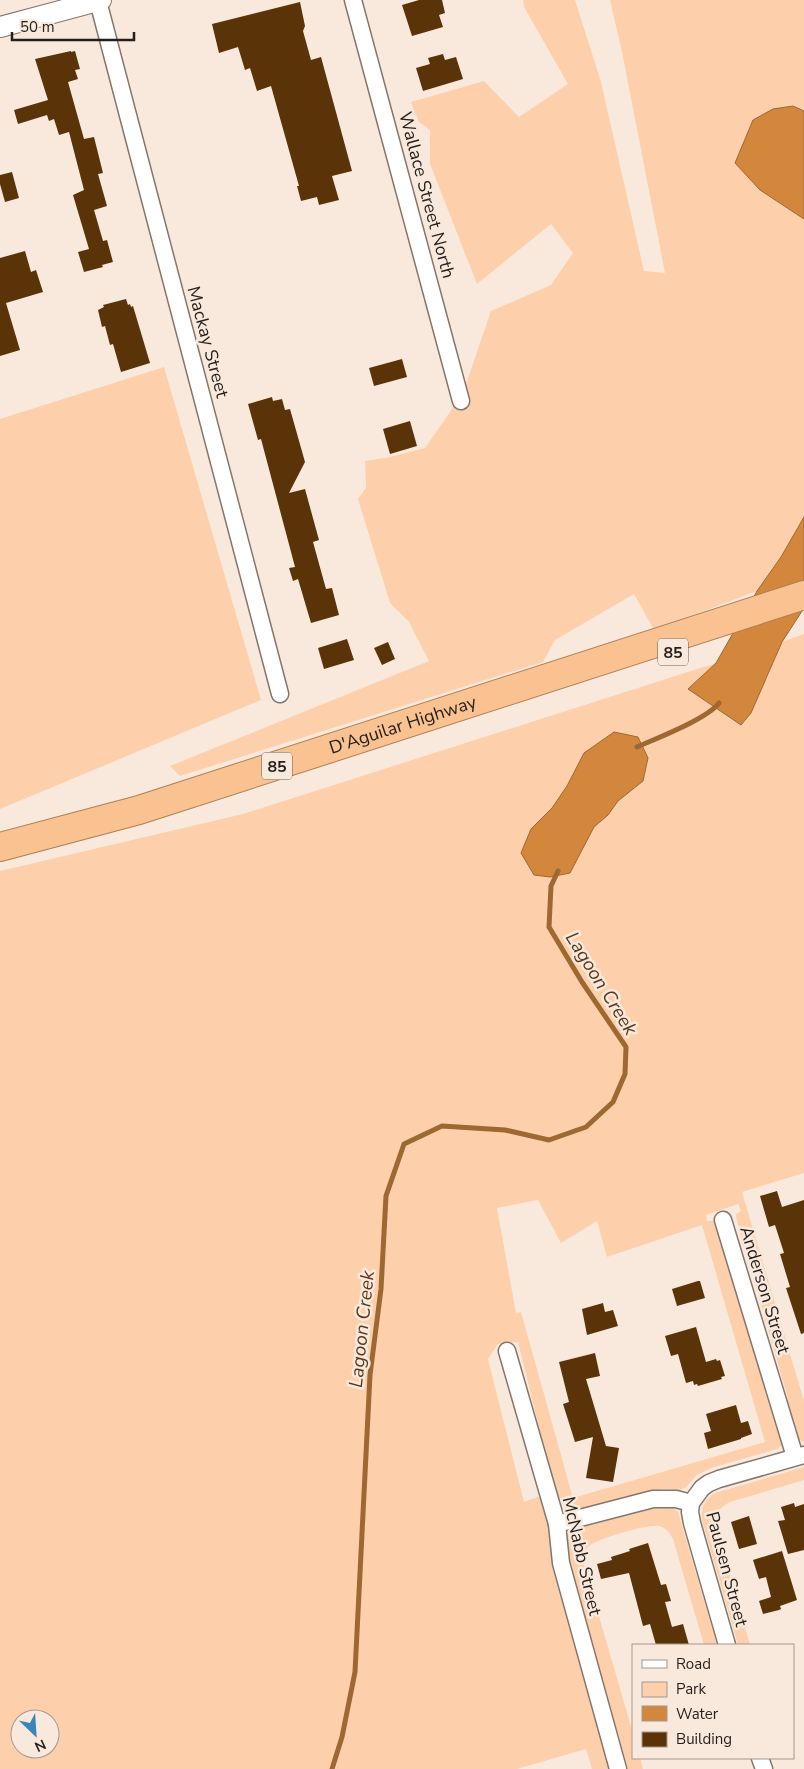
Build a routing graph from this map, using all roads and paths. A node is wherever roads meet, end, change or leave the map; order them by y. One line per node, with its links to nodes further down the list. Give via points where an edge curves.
1 (99, 0): 3 (street); 8 (street, Mackay Street)
2 (353, 0): 4 (street, Wallace Street North)
3 (0, 27)
4 (461, 401)
5 (804, 595): 7 (highway, D'Aguilar Highway / 85)
6 (804, 609): 7 (highway, D'Aguilar Highway / 85)
7 (547, 686): 9 (highway, D'Aguilar Highway / 85, via 139,810); 10 (highway, D'Aguilar Highway / 85, via 132,827)
8 (280, 694)
9 (0, 847)
10 (0, 860)
11 (723, 1220): 13 (street, Anderson Street)
12 (507, 1351): 15 (street, McNabb Street)
13 (800, 1456): 14 (street, via 719,1479 702,1488)
14 (691, 1503): 15 (street, via 653,1499); 16 (street, Paulsen Street, via 692,1523)
15 (556, 1524): 17 (street, McNabb Street, via 561,1563)
16 (727, 1644)
17 (618, 1769)

